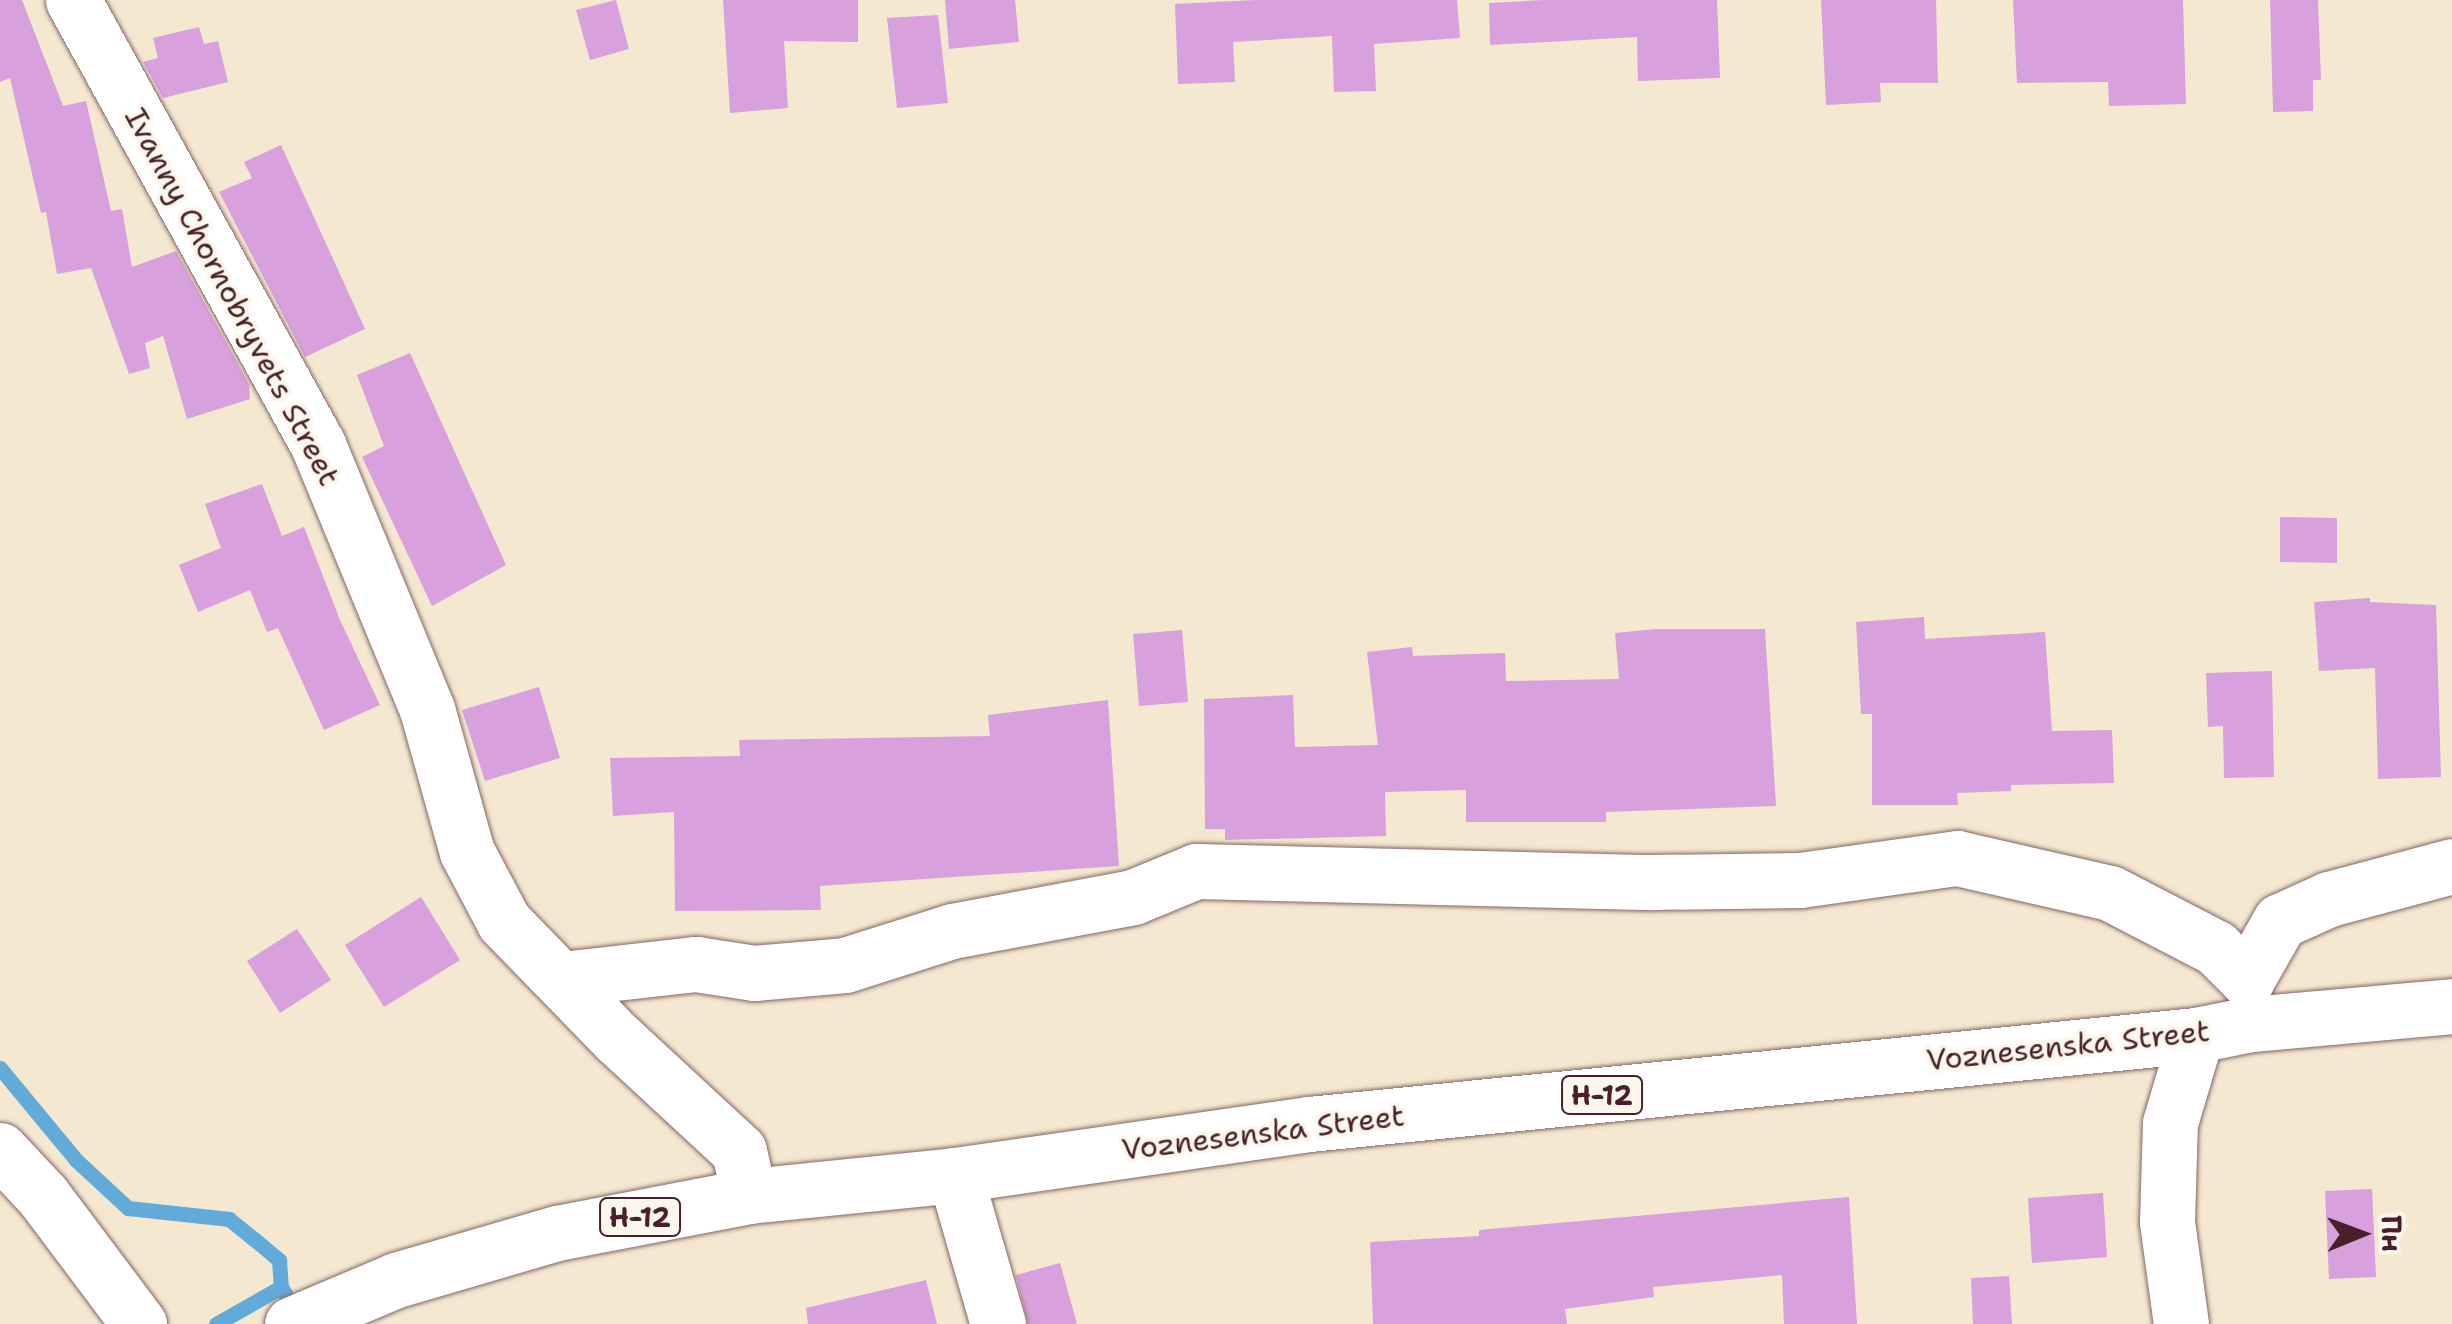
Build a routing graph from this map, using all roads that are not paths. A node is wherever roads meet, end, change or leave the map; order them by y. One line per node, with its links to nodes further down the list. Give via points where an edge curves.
1 (74, 0): 3 (street, Ivanny Chornobryvets Street, via 318,445 426,709 468,852 504,922)
2 (2452, 866): 4 (street, via 2329,899 2280,921)
3 (562, 979): 4 (street, via 696,964 754,973 846,965 952,931 1133,897 1196,871 1800,880 1957,858 2110,893 2216,948); 9 (street, Ivanny Chornobryvets Street, via 739,1150)
4 (2249, 1001): 5 (street, Voznesenska Street / Н-12); 6 (street, Voznesenska Street / Н-12)
5 (2452, 1006)
6 (2196, 1035): 8 (street, Voznesenska Street / Н-12, via 1309,1124); 13 (street, via 2170,1124 2166,1222)
7 (0, 1150): 10 (street)
8 (955, 1174): 9 (street, Voznesenska Street / Н-12); 12 (street)
9 (749, 1196): 11 (street, Voznesenska Street / Н-12, via 557,1233 396,1280)
10 (139, 1324)
11 (292, 1324)
12 (998, 1324)
13 (2181, 1324)

